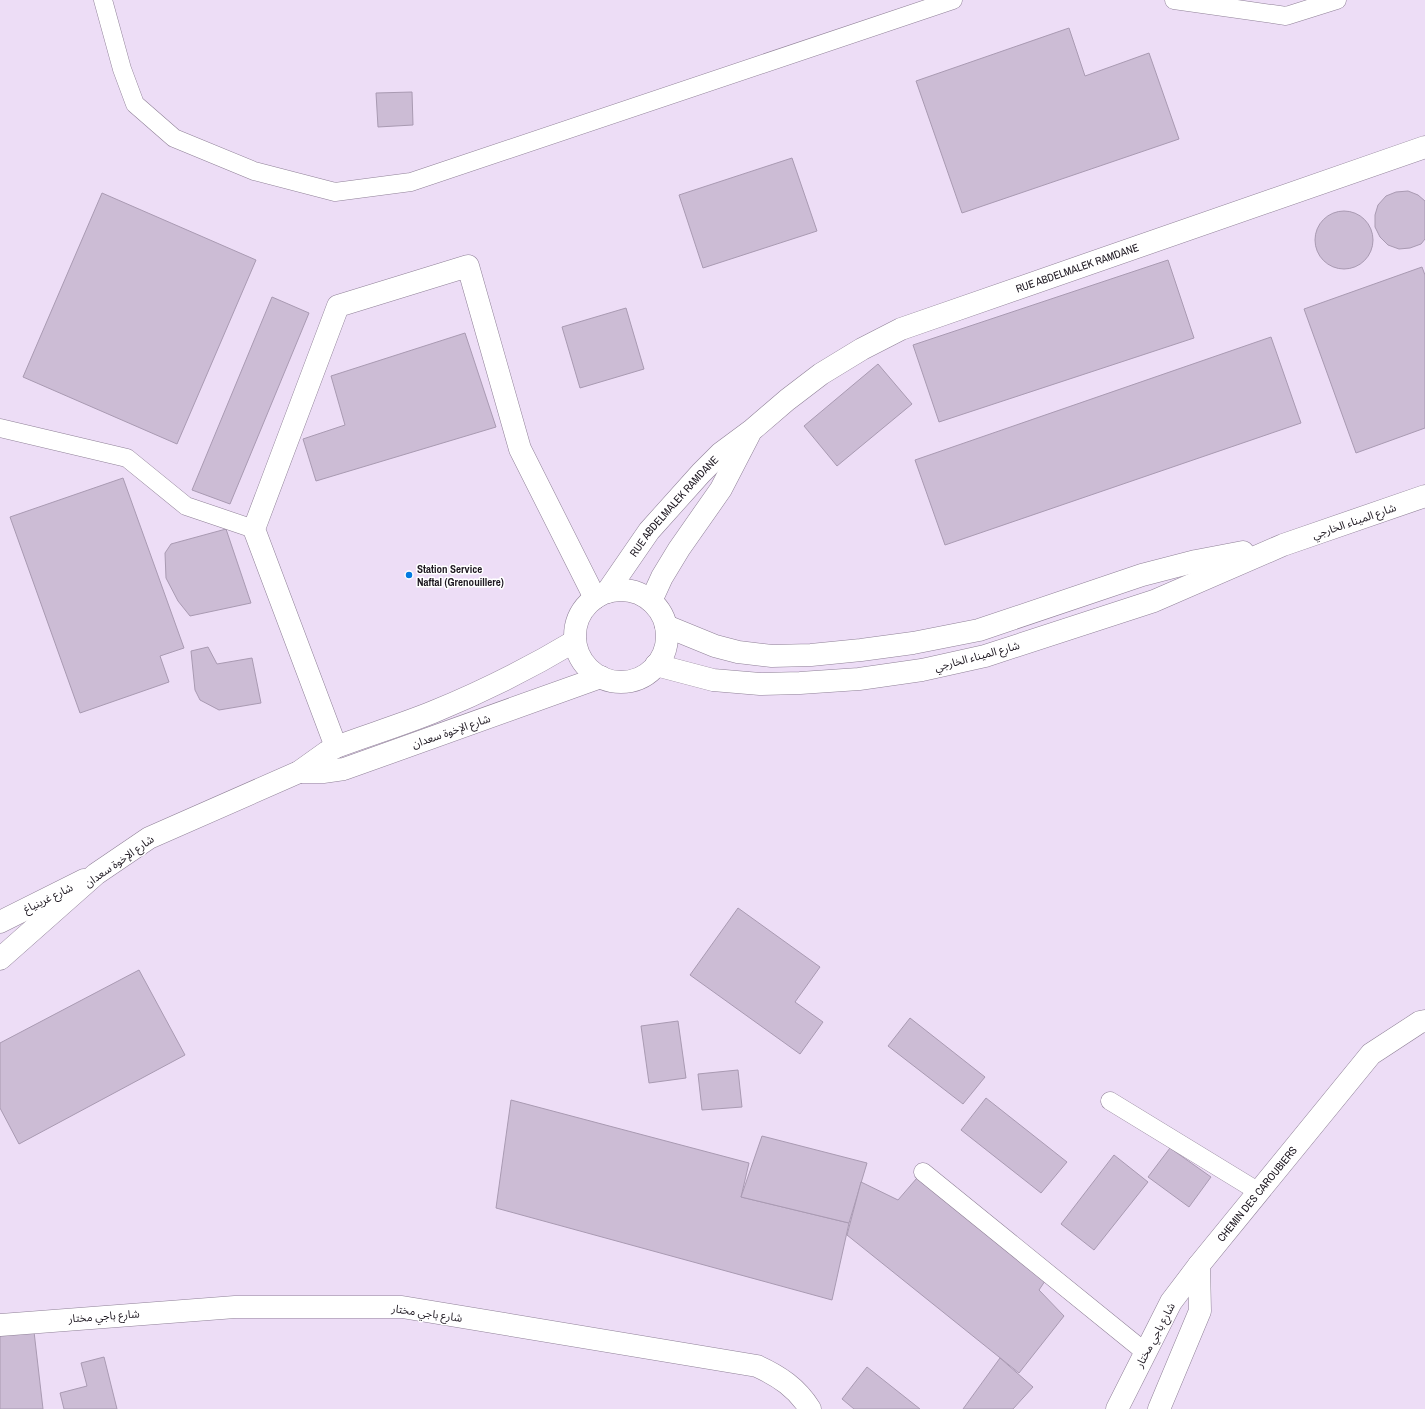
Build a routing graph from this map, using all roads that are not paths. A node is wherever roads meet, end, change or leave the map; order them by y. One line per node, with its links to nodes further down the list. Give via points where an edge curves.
1 (103, 0): 2 (lane, via 122,69 135,104 174,138 254,170 336,192 411,182)
2 (953, 0)
3 (1174, 0): 4 (lane, via 1286,16)
4 (1337, 0)
5 (1425, 147): 7 (street, RUE ABDELMALEK RAMDANE, via 901,328 821,374)
6 (0, 428): 9 (lane, via 127,458 186,506)
7 (752, 430): 10 (street, RUE ABDELMALEK RAMDANE, via 721,453); 12 (street, RUE ABDELMALEK RAMDANE, via 721,489)
8 (1425, 496): 11 (street, شارع الميناء الخارجي)
9 (254, 529): 13 (street, via 338,306 468,266 520,449); 19 (street)
10 (649, 531): 12 (street); 13 (street, RUE ABDELMALEK RAMDANE)
11 (1283, 545): 15 (street, شارع الميناء الخارجي, via 1196,561 1142,575 979,630 861,650 772,656 738,652 715,646); 17 (street, شارع الميناء الخارجي, via 1154,601 985,656 922,670 859,679 760,684 713,680)
12 (679, 549): 14 (street, RUE ABDELMALEK RAMDANE)
13 (601, 595): 14 (street, via 622,590 638,593); 16 (street, RUE ABDELMALEK RAMDANE, via 586,607 579,617)
14 (651, 601): 15 (street, via 658,608)
15 (666, 626): 17 (street, via 667,640)
16 (575, 641): 18 (street, via 580,656 588,668); 19 (street, شارع الإخوة سعدان, via 541,661 433,712)
17 (656, 665): 18 (street, via 645,675 631,681 615,681)
18 (601, 677): 20 (street, شارع الإخوة سعدان, via 344,769)
19 (336, 747): 20 (street, شارع الإخوة سعدان)
20 (299, 772): 21 (street, شارع الإخوة سعدان, via 149,838)
21 (96, 874): 22 (street, شارع غرينياغ); 23 (street, شارع الإخوة سعدان)
22 (0, 922)
23 (0, 959)
24 (1425, 1020): 27 (street, CHEMIN DES CAROUBIERS, via 1371,1054)
25 (1110, 1101): 27 (lane)
26 (923, 1172): 30 (lane)
27 (1259, 1192): 28 (street, CHEMIN DES CAROUBIERS)
28 (1199, 1265): 30 (street, شارع باجي مختار, via 1171,1302); 33 (street, via 1200,1311)
29 (0, 1325): 31 (street, شارع باجي مختار, via 235,1307 402,1307 757,1366 777,1376 794,1389)
30 (1145, 1352): 32 (street, شارع باجي مختار)
31 (810, 1409)
32 (1117, 1409)
33 (1160, 1409)

